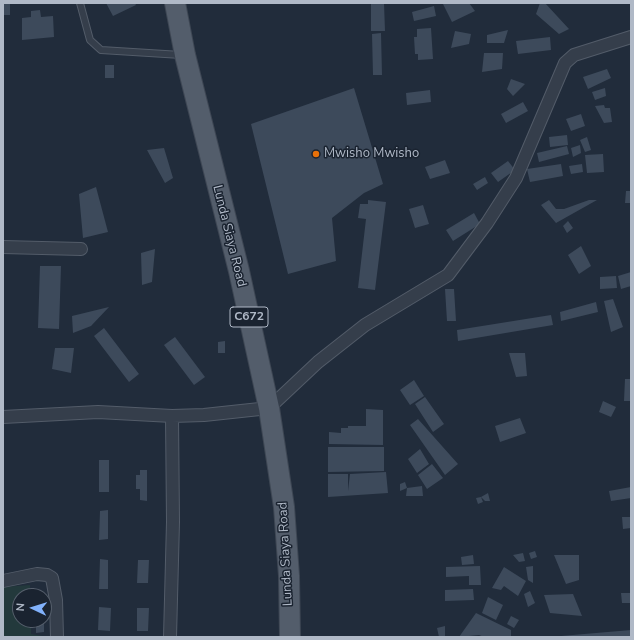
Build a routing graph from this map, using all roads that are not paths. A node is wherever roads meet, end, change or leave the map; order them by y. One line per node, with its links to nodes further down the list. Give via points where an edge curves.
1 (80, 3): 4 (lane, via 90,40 101,50)
2 (175, 3): 4 (main road, Lunda Siaya Road / C672)
3 (631, 37): 7 (street, via 574,55 564,63 516,178 487,223 448,275 365,325 318,362)
4 (185, 55): 7 (main road, Lunda Siaya Road / C672, via 239,271)
5 (3, 247): 6 (street)
6 (81, 249)
7 (269, 408): 8 (street); 13 (main road, Lunda Siaya Road / C672, via 284,507)
8 (172, 416): 9 (street, via 98,412); 12 (street)
9 (3, 417)
10 (3, 581): 11 (street, via 37,574 52,578 56,600)
11 (57, 637)
12 (170, 637)
13 (290, 637)

